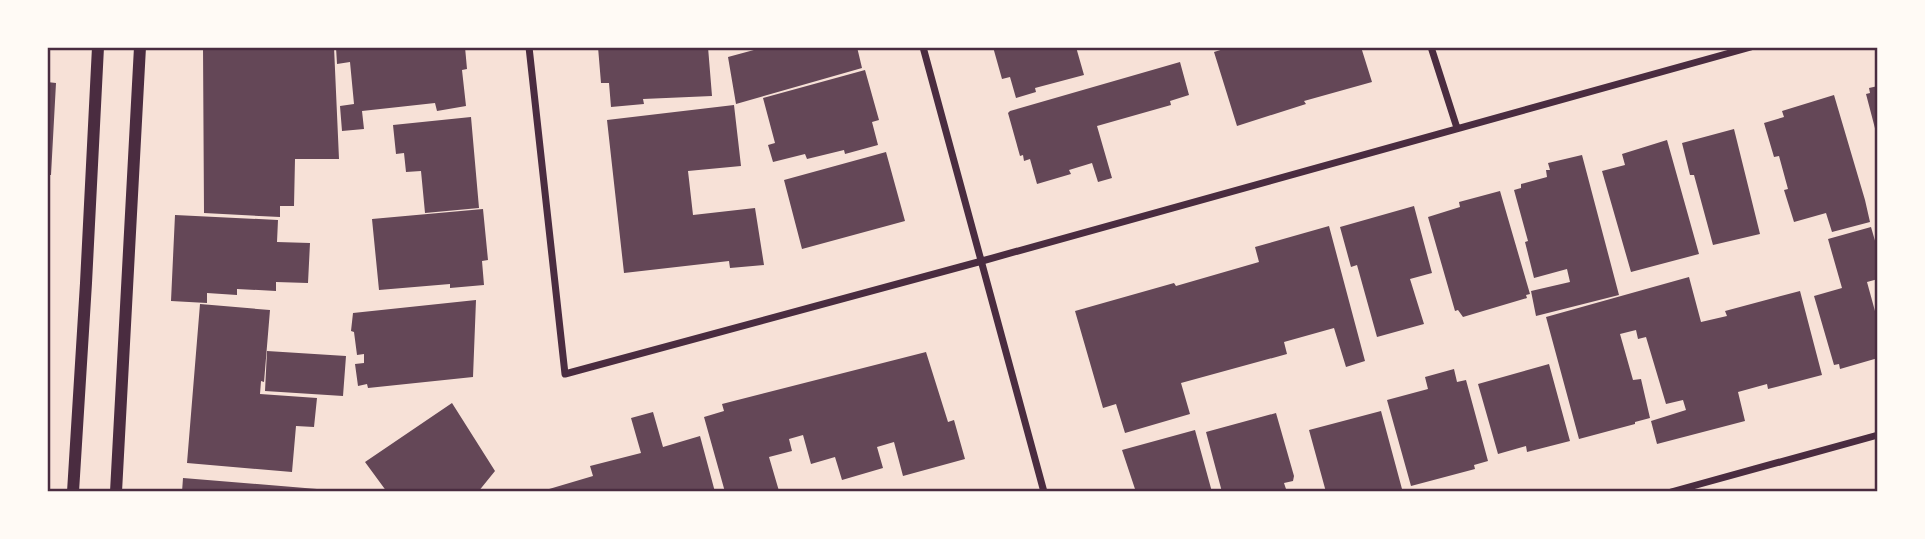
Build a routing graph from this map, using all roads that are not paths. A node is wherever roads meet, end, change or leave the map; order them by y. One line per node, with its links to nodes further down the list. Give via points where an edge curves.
1 (97, 47): 10 (street)
2 (141, 47): 11 (street)
3 (529, 47): 8 (street, via 565,374)
4 (923, 47): 8 (street)
5 (1432, 47): 7 (street)
6 (1751, 47): 7 (street)
7 (1457, 128): 8 (street)
8 (982, 261): 12 (street)
9 (1878, 435): 13 (street)
10 (73, 492)
11 (116, 492)
12 (1044, 492)
13 (1671, 492)

